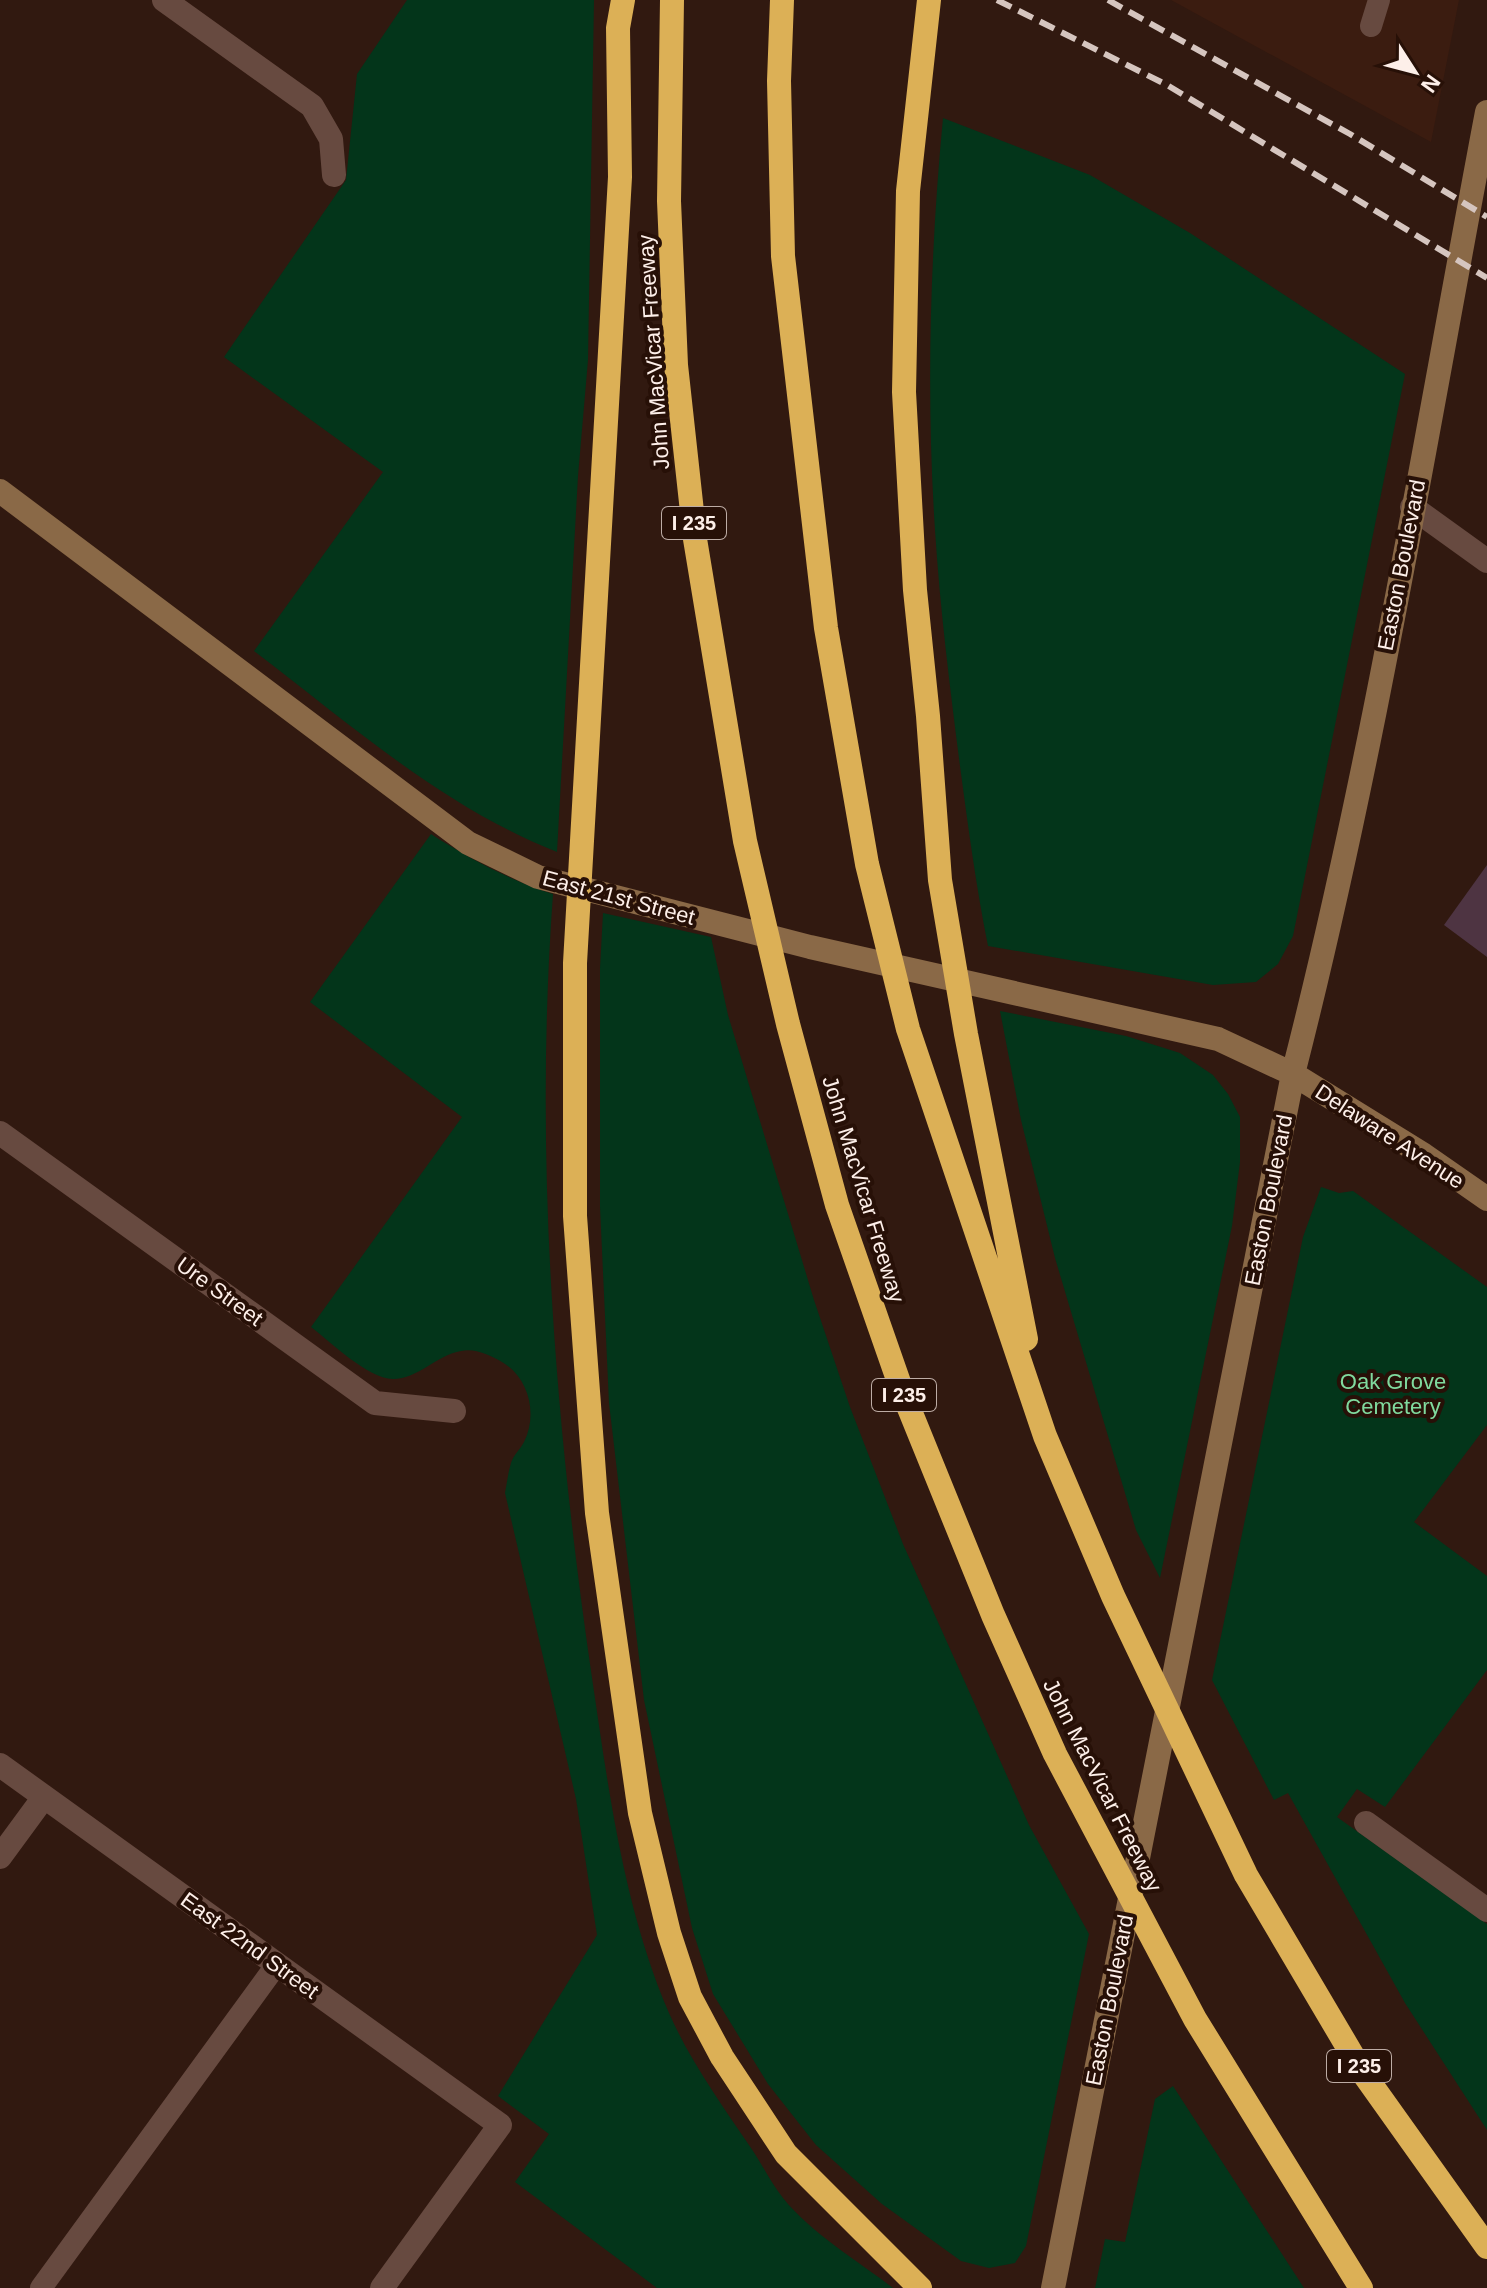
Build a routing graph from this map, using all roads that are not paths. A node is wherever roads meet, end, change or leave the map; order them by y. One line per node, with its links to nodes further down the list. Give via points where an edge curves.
1 (164, 0): 9 (street, via 312,106 331,139)
2 (623, 0): 27 (highway, via 618,28 620,177 575,963 575,1216 597,1513 640,1813 690,1997 786,2154)
3 (672, 0): 29 (highway, John MacVicar Freeway / I 235, via 669,201 676,365 695,539 745,841 837,1205 902,1391 1055,1754 1195,2019)
4 (782, 0): 17 (highway, I 235, via 783,256 826,628 867,864 908,1029)
5 (929, 0): 17 (highway, via 908,191 904,392 915,590 940,880)
6 (1379, 0): 7 (lane)
7 (1371, 26)
8 (1487, 112): 11 (main road, Easton Boulevard)
9 (334, 175)
10 (0, 491): 13 (main road, East 21st Street, via 468,843 538,877 810,947 1218,1039)
11 (1412, 507): 12 (street); 13 (main road, Easton Boulevard, via 1356,801)
12 (1487, 561)
13 (1293, 1074): 15 (main road, Delaware Avenue); 28 (main road, Easton Boulevard)
14 (0, 1133): 16 (street, Ure Street, via 375,1403)
15 (1487, 1199)
16 (454, 1411)
17 (1045, 1436): 24 (highway, I 235, via 1113,1596 1246,1875 1363,2073)
18 (0, 1765): 19 (street, East 22nd Street)
19 (44, 1797): 21 (street); 23 (street, East 22nd Street)
20 (1366, 1823): 22 (street)
21 (0, 1857)
22 (1487, 1910)
23 (277, 1964): 25 (lane); 26 (street, East 22nd Street, via 500,2125)
24 (1487, 2247)
25 (41, 2288)
26 (382, 2288)
27 (920, 2288)
28 (1053, 2288)
29 (1361, 2288)

